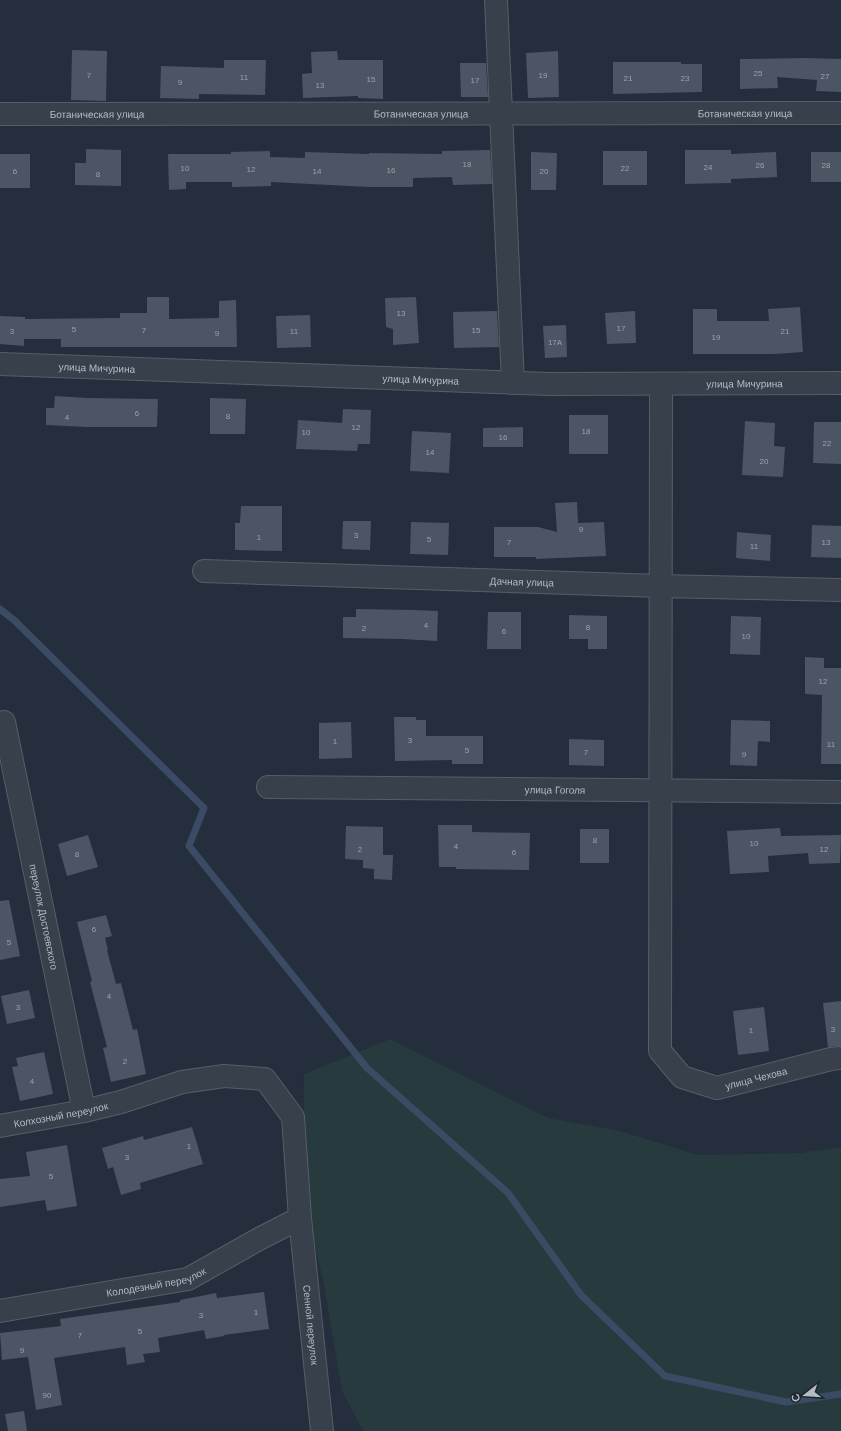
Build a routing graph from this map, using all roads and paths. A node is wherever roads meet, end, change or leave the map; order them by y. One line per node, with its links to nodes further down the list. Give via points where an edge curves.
1 (496, 0): 4 (street)
2 (841, 113): 4 (street, Ботаническая улица)
3 (0, 114): 4 (street, Ботаническая улица)
4 (501, 114): 6 (street)
5 (0, 364): 6 (street, улица Мичурина)
6 (513, 383): 8 (street, улица Мичурина)
7 (841, 383): 8 (street, улица Мичурина)
8 (661, 384): 10 (street)
9 (204, 571): 10 (street, Дачная улица)
10 (660, 586): 11 (street, Дачная улица); 14 (street)
11 (841, 590)
12 (4, 722): 17 (street, переулок Достоевского)
13 (268, 787): 14 (street, улица Гоголя)
14 (660, 790): 15 (street, улица Гоголя); 16 (street, улица Чехова, via 660,1051 682,1077 717,1088)
15 (841, 792)
16 (841, 1058)
17 (84, 1111): 18 (street, Колхозный переулок); 19 (street, Колхозный переулок, via 182,1082 224,1076 264,1079 293,1117)
18 (0, 1126)
19 (300, 1218): 20 (street, Колодезный переулок, via 188,1279); 21 (street, Сенной переулок)
20 (0, 1311)
21 (322, 1431)

